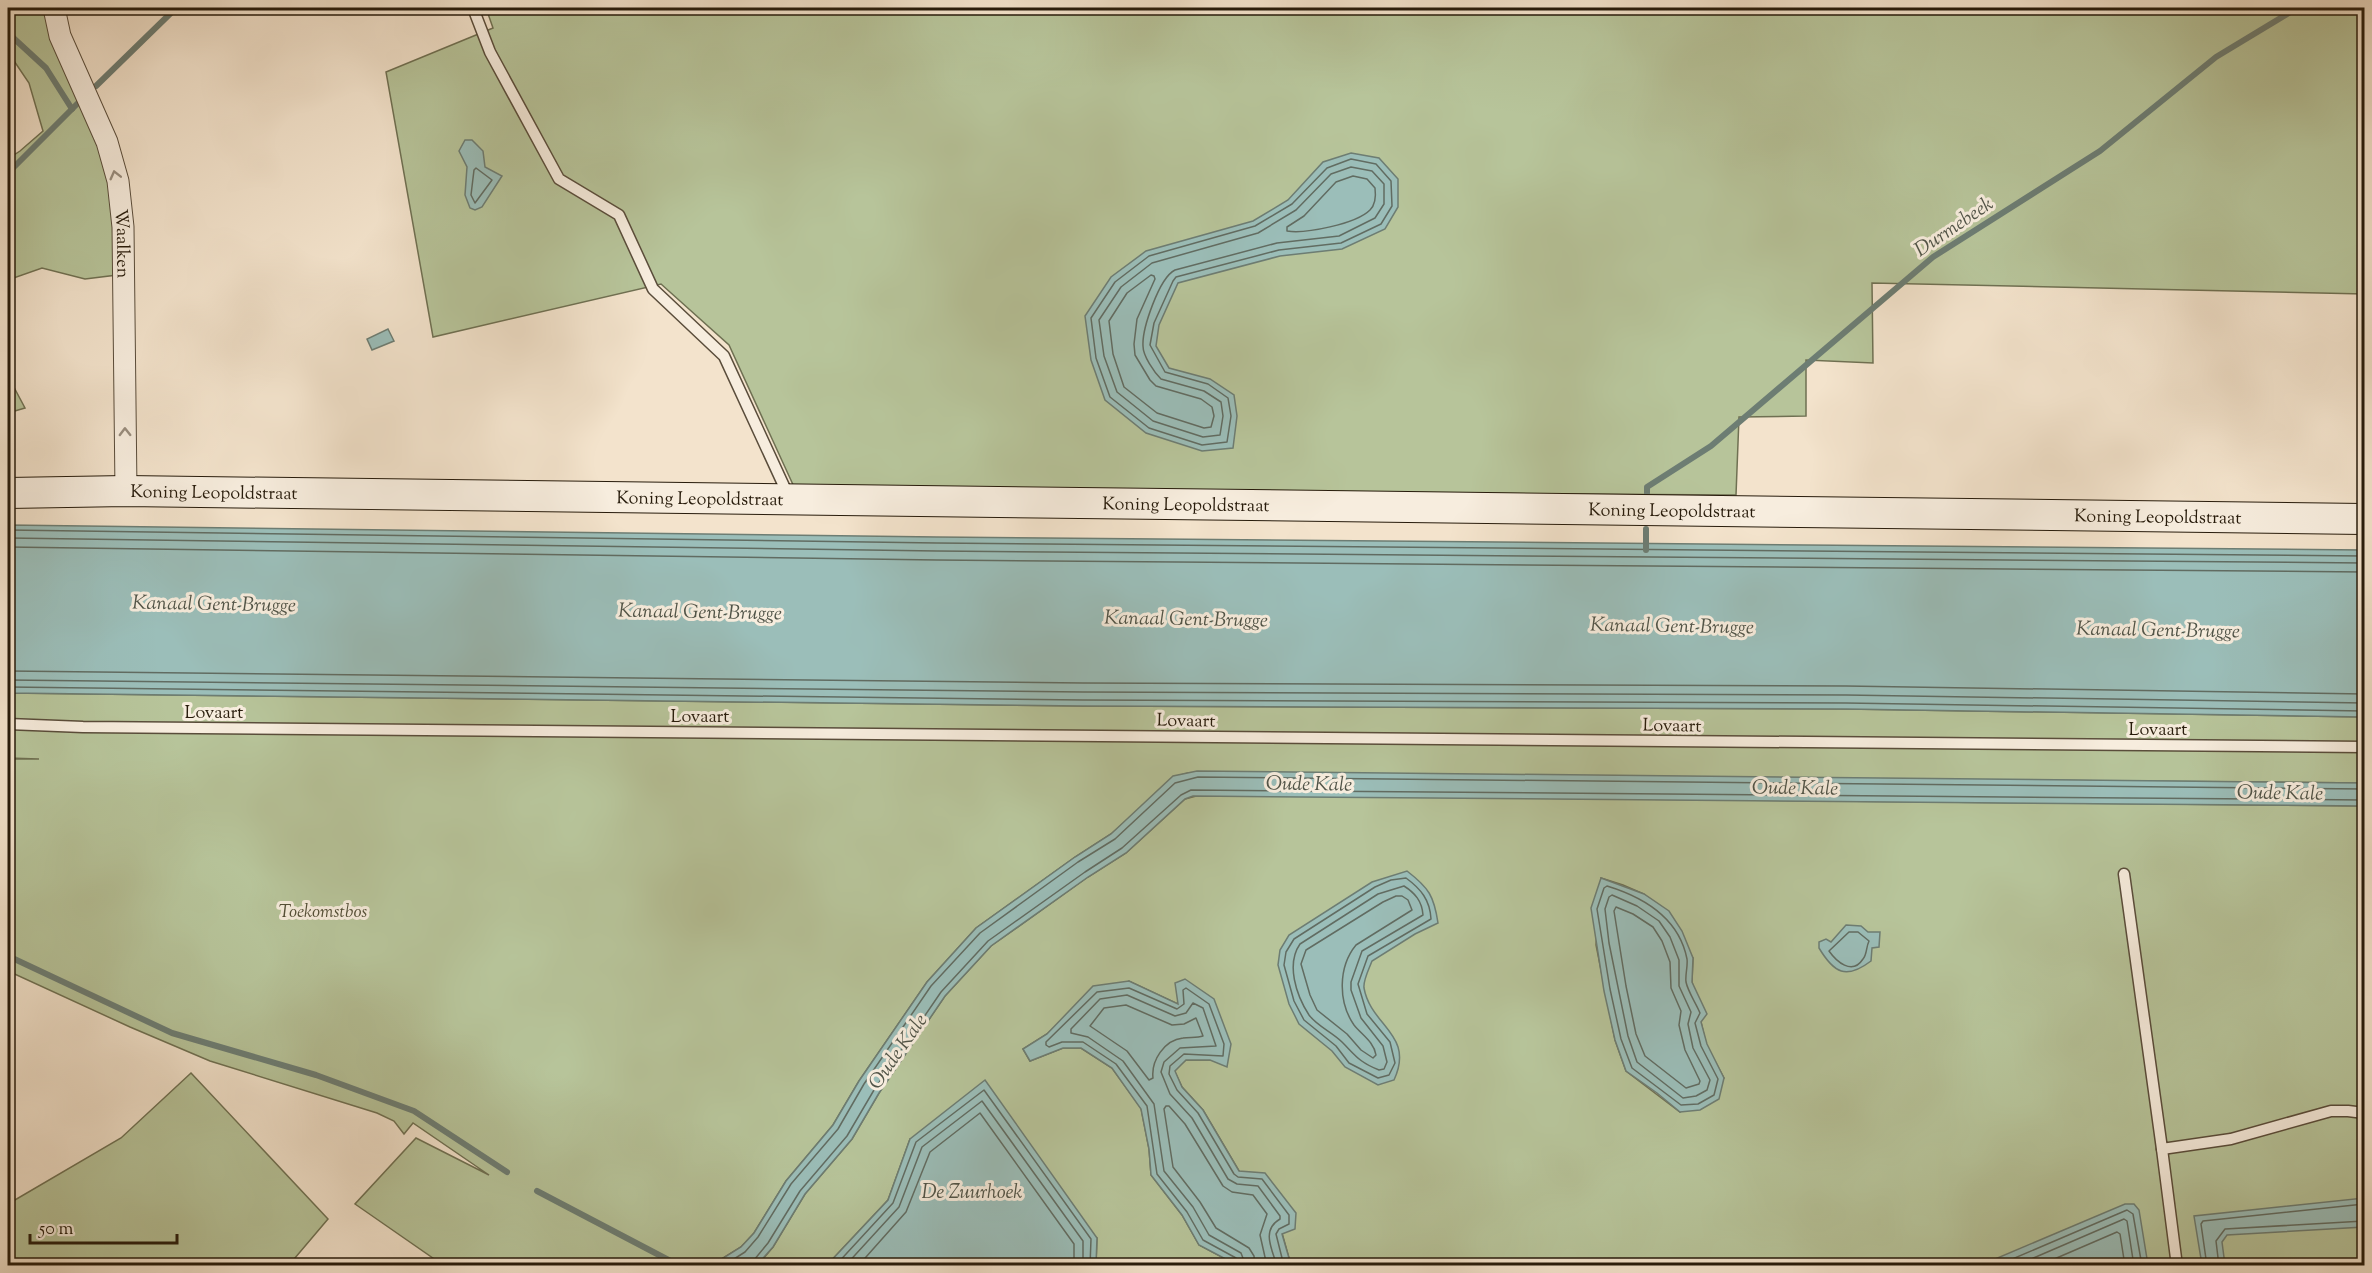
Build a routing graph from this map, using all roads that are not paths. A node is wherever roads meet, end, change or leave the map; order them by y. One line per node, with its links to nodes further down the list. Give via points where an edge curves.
1 (54, 8): 3 (street, Waalken, one-way to 1, via 123,227 117,182 107,142 60,36)
2 (473, 8): 5 (lane, via 490,52 558,179 619,215 653,289 724,356)
3 (126, 491): 4 (street, Koning Leopoldstraat); 5 (street, Koning Leopoldstraat)
4 (8, 493)
5 (790, 501): 6 (street, Koning Leopoldstraat)
6 (2364, 519)
7 (8, 724): 8 (lane, Lovaart)
8 (2364, 747)
9 (2124, 874): 11 (lane)
10 (2364, 1113): 11 (lane, via 2331,1111 2231,1139)
11 (2162, 1149): 12 (lane)
12 (2178, 1266)

